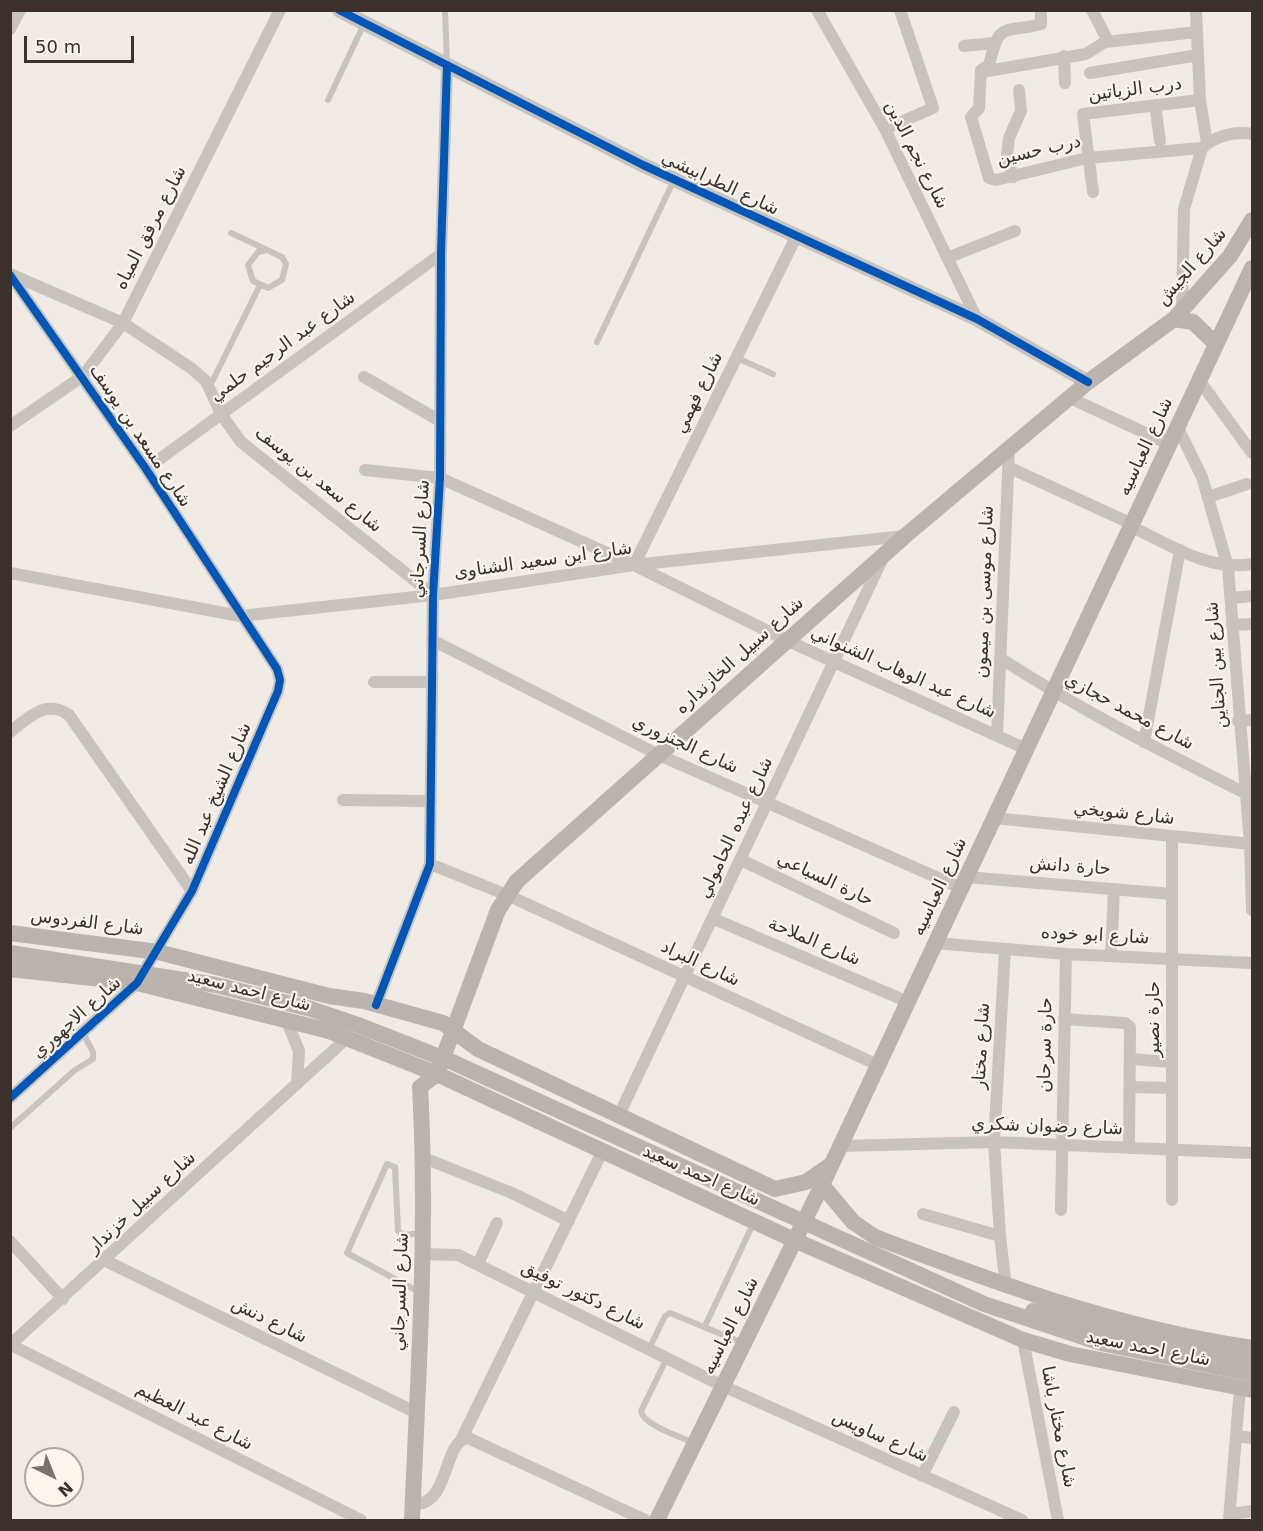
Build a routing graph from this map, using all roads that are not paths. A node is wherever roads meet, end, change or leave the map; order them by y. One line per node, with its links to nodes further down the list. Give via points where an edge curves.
1 (20, 10): 11 (street)
2 (280, 10): 46 (street, شارع مرفق المياه)
3 (339, 10): 10 (street, شارع الطرابيشي)
4 (445, 10): 18 (lane)
5 (817, 10): 26 (street, شارع نجم الدين)
6 (900, 10): 26 (street, via 933,108)
7 (1041, 10): 14 (street, via 1041,24 1010,29)
8 (1092, 10): 13 (street)
9 (1196, 10): 12 (street)
10 (364, 23): 18 (street, شارع الطرابيشي); 23 (lane)
11 (10, 29)
12 (1197, 32): 13 (street); 16 (street)
13 (1108, 41): 17 (street, via 1086,54)
14 (993, 43): 15 (street); 19 (street, درب حسين, via 989,65)
15 (964, 46)
16 (1198, 55): 20 (street); 24 (street)
17 (1064, 56): 19 (street); 21 (street)
18 (447, 65): 32 (street, شارع الطرابيشي); 39 (street, شارع السرجاني)
19 (981, 72): 31 (street, درب حسين, via 979,108 971,117 974,131 989,177)
20 (1090, 73)
21 (1065, 83)
22 (1019, 90): 31 (street, via 1021,111 1009,138 1007,155)
23 (328, 99)
24 (1200, 100): 25 (street, درب الزياتين); 29 (street)
25 (1155, 105): 28 (street); 30 (street, درب الزياتين, via 1083,114)
26 (885, 129): 40 (street, شارع نجم الدين)
27 (1252, 134): 29 (street, درب حسين, via 1227,135)
28 (1160, 141)
29 (1204, 145): 30 (street, درب حسين); 44 (street, via 1184,209)
30 (1087, 158): 31 (street, درب حسين); 33 (street)
31 (1013, 177)
32 (674, 179): 37 (street, شارع الطرابيشي); 48 (lane)
33 (1093, 192)
34 (1252, 220): 44 (main road, شارع الجيش, via 1230,256)
35 (1015, 231): 40 (street)
36 (231, 233): 38 (lane)
37 (796, 237): 45 (street, شارع الطرابيشي); 50 (street, شارع فهمي)
38 (267, 250): 43 (lane, via 258,252 248,265 249,274); 43 (lane, via 282,256 286,273 276,286)
39 (441, 254): 58 (street, شارع عبد الرحيم حلمي); 59 (street, شارع السرجاني)
40 (947, 258): 45 (street, شارع نجم الدين)
41 (10, 275): 46 (street, شارع سعد بن يوسف); 52 (street, شارع مسعد بن يوسف)
42 (1250, 281): 49 (main road, شارع العباسيه)
43 (259, 286): 56 (lane)
44 (1178, 315): 47 (main road, شارع الجيش); 49 (main road, via 1193,322)
45 (977, 319): 55 (street, شارع الطرابيشي)
46 (123, 323): 52 (street, شارع مرفق المياه); 56 (street, شارع سعد بن يوسف, via 191,368)
47 (1155, 333): 55 (main road, شارع سبيل الخازنداره)
48 (597, 342)
49 (1216, 344): 54 (main road, شارع العباسيه)
50 (736, 357): 51 (lane); 76 (street, شارع فهمي)
51 (773, 374)
52 (83, 376): 60 (street, شارع مرفق المياه); 66 (street, شارع مسعد بن يوسف)
53 (364, 377): 59 (street)
54 (1199, 380): 61 (main road, شارع العباسيه); 64 (street)
55 (1088, 382): 57 (main road, شارع سبيل الخازنداره)
56 (209, 388): 58 (street, شارع سعد بن يوسف)
57 (1070, 398): 62 (street); 63 (main road, شارع سبيل الخازنداره)
58 (221, 414): 66 (street, شارع عبد الرحيم حلمي); 79 (street, شارع سعد بن يوسف, via 241,442)
59 (440, 421): 68 (street, شارع السرجاني)
60 (10, 426)
61 (1177, 426): 62 (main road, شارع العباسيه); 70 (street, شارع بين الجناين)
62 (1169, 444): 71 (main road, شارع العباسيه)
63 (1009, 450): 65 (street, شارع موسى بن ميمون); 72 (main road, شارع سبيل الخازنداره)
64 (1252, 453)
65 (1008, 467): 71 (street); 87 (street, شارع موسى بن ميمون)
66 (146, 469): 82 (street, شارع مسعد بن يوسف)
67 (365, 470): 68 (street, شارع عبد الوهاب الشنواني)
68 (440, 478): 76 (street, شارع عبد الوهاب الشنواني); 79 (street, شارع السرجاني)
69 (1247, 484): 70 (street)
70 (1208, 497): 77 (street, شارع بين الجناين)
71 (1131, 525): 73 (street); 91 (main road, شارع العباسيه)
72 (905, 536): 74 (main road, شارع سبيل الخازنداره); 76 (street, شارع ابن سعيد الشناوى)
73 (1180, 550): 77 (street); 96 (street)
74 (884, 555): 86 (main road, شارع سبيل الخازنداره); 88 (street, شارع عبده الحامولي)
75 (1252, 564): 77 (street)
76 (634, 565): 79 (street, شارع ابن سعيد الشناوى); 86 (street, شارع عبد الوهاب الشنواني)
77 (1228, 567): 81 (street, شارع بين الجناين)
78 (10, 573): 82 (street, شارع ابن سعيد الشناوى)
79 (433, 595): 82 (street, شارع ابن سعيد الشناوى); 85 (street, شارع السرجاني)
80 (1252, 596): 81 (street)
81 (1231, 598): 84 (street, شارع بين الجناين)
82 (240, 616): 110 (street, شارع الشيخ عبد الله, via 277,669 278,692)
83 (1252, 624): 84 (street)
84 (1233, 625): 93 (street, شارع بين الجناين)
85 (432, 640): 90 (street, شارع السرجاني); 98 (street, شارع الجنزوري)
86 (788, 641): 88 (street, شارع عبد الوهاب الشنواني); 98 (main road, شارع سبيل الخازنداره)
87 (1000, 658): 91 (street, شارع محمد حجازي); 95 (street, شارع موسى بن ميمون)
88 (835, 661): 95 (street, شارع عبد الوهاب الشنواني); 102 (street, شارع عبده الحامولي)
89 (374, 682): 90 (street)
90 (432, 682): 101 (street, شارع السرجاني)
91 (1053, 692): 96 (street, شارع محمد حجازي); 97 (main road, شارع العباسيه)
92 (1252, 720): 93 (street)
93 (1238, 722): 99 (street, شارع بين الجناين)
94 (10, 732): 110 (street, via 46,708 58,708 69,715)
95 (997, 736): 97 (street, شارع عبد الوهاب الشنواني)
96 (1144, 742): 99 (street, شارع محمد حجازي)
97 (1026, 749): 103 (main road, شارع العباسيه)
98 (659, 755): 102 (street, شارع الجنزوري); 112 (main road, شارع سبيل الخازنداره, via 517,881)
99 (1245, 793): 105 (street, شارع بين الجناين)
100 (343, 800): 101 (street)
101 (431, 801): 107 (street, شارع السرجاني)
102 (768, 803): 106 (street, شارع عبده الحامولي); 108 (street, شارع الجنزوري)
103 (994, 818): 104 (street, شارع شويخي); 108 (main road, شارع العباسيه)
104 (1172, 837): 105 (street, شارع شويخي); 111 (street, حارة نصير)
105 (1251, 844): 113 (street, شارع بين الجناين)
106 (741, 860): 114 (street, شارع عبده الحامولي); 116 (street, حارة السباعي)
107 (430, 864): 112 (street, شارع البراد); 130 (street, شارع السرجاني)
108 (963, 882): 109 (street, حارة دانش); 117 (main road, شارع العباسيه)
109 (1114, 889): 111 (street, حارة دانش); 123 (street)
110 (192, 891): 121 (street, شارع الشيخ عبد الله)
111 (1172, 894): 124 (street, حارة نصير)
112 (507, 896): 127 (street, شارع البراد); 133 (main road, شارع سبيل الخازنداره, via 498,910)
113 (1252, 910)
114 (714, 919): 127 (street, شارع عبده الحامولي); 129 (street, شارع الملاحة)
115 (10, 933): 121 (main road, شارع الفردوس)
116 (894, 933)
117 (935, 943): 119 (street, شارع ابو خوده); 138 (main road, شارع العباسيه)
118 (10, 947): 180 (main road, bridge, via 217,979 360,1018 453,1055 987,1296 1026,1310 1168,1344)
119 (1005, 950): 122 (street, شارع ابو خوده); 146 (street, شارع مختار)
120 (10, 952): 182 (main road, bridge, via 216,985 358,1024 450,1061 984,1304)
121 (158, 952): 128 (street, شارع الشيخ عبد الله); 130 (main road, شارع احمد سعيد)
122 (1066, 954): 123 (street, شارع ابو خوده); 132 (street, حارة سرحان)
123 (1111, 956): 124 (street, شارع ابو خوده)
124 (1172, 958): 125 (street, شارع ابو خوده); 137 (street, حارة نصير)
125 (1252, 963)
126 (10, 969): 128 (main road)
127 (686, 977): 138 (street, شارع البراد); 144 (street, شارع عبده الحامولي)
128 (137, 983): 131 (main road, شارع احمد سعيد); 134 (street, شارع الاجهوري)
129 (899, 998)
130 (376, 1005): 133 (main road, شارع احمد سعيد, via 438,1021)
131 (286, 1019): 135 (main road, شارع احمد سعيد); 140 (street, via 298,1051)
132 (1064, 1019): 136 (street, via 1125,1023 1130,1028); 147 (street, حارة سرحان)
133 (452, 1030): 139 (main road, شارع سبيل الخازنداره); 144 (main road, شارع احمد سعيد, via 478,1049)
134 (83, 1033): 143 (street, شارع الاجهوري); 145 (lane, via 93,1059 75,1070)
135 (347, 1038): 139 (main road, شارع احمد سعيد); 140 (street, شارع سبيل خزندار)
136 (1130, 1059): 137 (street); 141 (street)
137 (1172, 1062): 142 (street, حارة نصير)
138 (878, 1065): 148 (main road, شارع العباسيه)
139 (437, 1074): 151 (main road, شارع احمد سعيد); 153 (main road, شارع السرجاني, via 420,1088)
140 (297, 1084): 168 (street, شارع سبيل خزندار)
141 (1130, 1087): 142 (street); 149 (street)
142 (1172, 1088): 150 (street, حارة نصير)
143 (10, 1098)
144 (619, 1115): 154 (main road, شارع احمد سعيد, via 775,1189 806,1182)
145 (10, 1128)
146 (994, 1142): 147 (street, شارع رضوان شكري); 148 (street, شارع رضوان شكري); 163 (street, شارع مختار)
147 (1062, 1145): 149 (street, شارع رضوان شكري); 157 (street, حارة سرحان)
148 (840, 1146): 154 (main road, شارع العباسيه)
149 (1130, 1148): 150 (street, شارع رضوان شكري)
150 (1172, 1149): 152 (street, شارع رضوان شكري); 156 (street, حارة نصير)
151 (602, 1152): 159 (street); 160 (main road, شارع احمد سعيد)
152 (1252, 1153)
153 (424, 1158): 159 (street, via 512,1192); 162 (main road, شارع السرجاني)
154 (832, 1163): 155 (main road, شارع العباسيه)
155 (822, 1185): 164 (main road, شارع العباسيه); 166 (main road, شارع احمد سعيد, via 853,1222)
156 (1172, 1200)
157 (1060, 1210)
158 (923, 1214): 163 (street)
159 (569, 1221): 172 (street)
160 (754, 1221): 164 (main road, شارع احمد سعيد); 175 (lane)
161 (498, 1222): 169 (street)
162 (423, 1233): 167 (main road, شارع السرجاني); 173 (lane, via 404,1235 398,1231 394,1167 387,1164 347,1252)
163 (1000, 1236): 171 (street, شارع مختار)
164 (794, 1240): 170 (main road, شارع احمد سعيد); 177 (main road, شارع العباسيه)
165 (10, 1241): 174 (street)
166 (887, 1242): 170 (main road, via 867,1256); 171 (main road, شارع احمد سعيد)
167 (423, 1254): 169 (street, شارع دكتور توفيق, via 449,1253); 173 (main road, شارع السرجاني)
168 (106, 1261): 174 (street, شارع سبيل خزندار); 185 (street, شارع دنش)
169 (478, 1264): 172 (street, شارع دكتور توفيق)
170 (881, 1278): 176 (main road, شارع احمد سعيد)
171 (1006, 1287): 180 (main road, شارع احمد سعيد, via 1128,1323)
172 (535, 1293): 179 (street, شارع دكتور توفيق); 187 (street)
173 (421, 1294): 185 (main road, شارع السرجاني)
174 (63, 1299): 178 (street, شارع سبيل خزندار)
175 (705, 1326): 177 (lane); 179 (lane, via 670,1312)
176 (1023, 1340): 182 (main road, شارع احمد سعيد, via 1070,1354); 198 (street, شارع مختار باشا)
177 (743, 1343): 183 (main road, شارع العباسيه)
178 (11, 1345): 194 (street, شارع عبد العظيم)
179 (649, 1349): 181 (street, شارع دكتور توفيق)
180 (1252, 1352)
181 (667, 1358): 183 (street, شارع دكتور توفيق); 189 (lane, via 642,1415)
182 (1248, 1384): 186 (street)
183 (723, 1386): 189 (main road, شارع العباسيه); 190 (street, شارع ساويس)
184 (954, 1412): 190 (street)
185 (417, 1413): 192 (main road, شارع السرجاني)
186 (1236, 1436): 188 (street); 193 (street)
187 (462, 1438): 192 (street, via 434,1495); 195 (street)
188 (1252, 1438)
189 (695, 1443): 196 (main road, شارع العباسيه)
190 (922, 1476): 197 (street, شارع ساويس)
191 (1252, 1511): 193 (street)
192 (412, 1512)
193 (1230, 1517)
194 (361, 1521)
195 (645, 1521)
196 (657, 1521)
197 (1022, 1521)
198 (1058, 1521)

